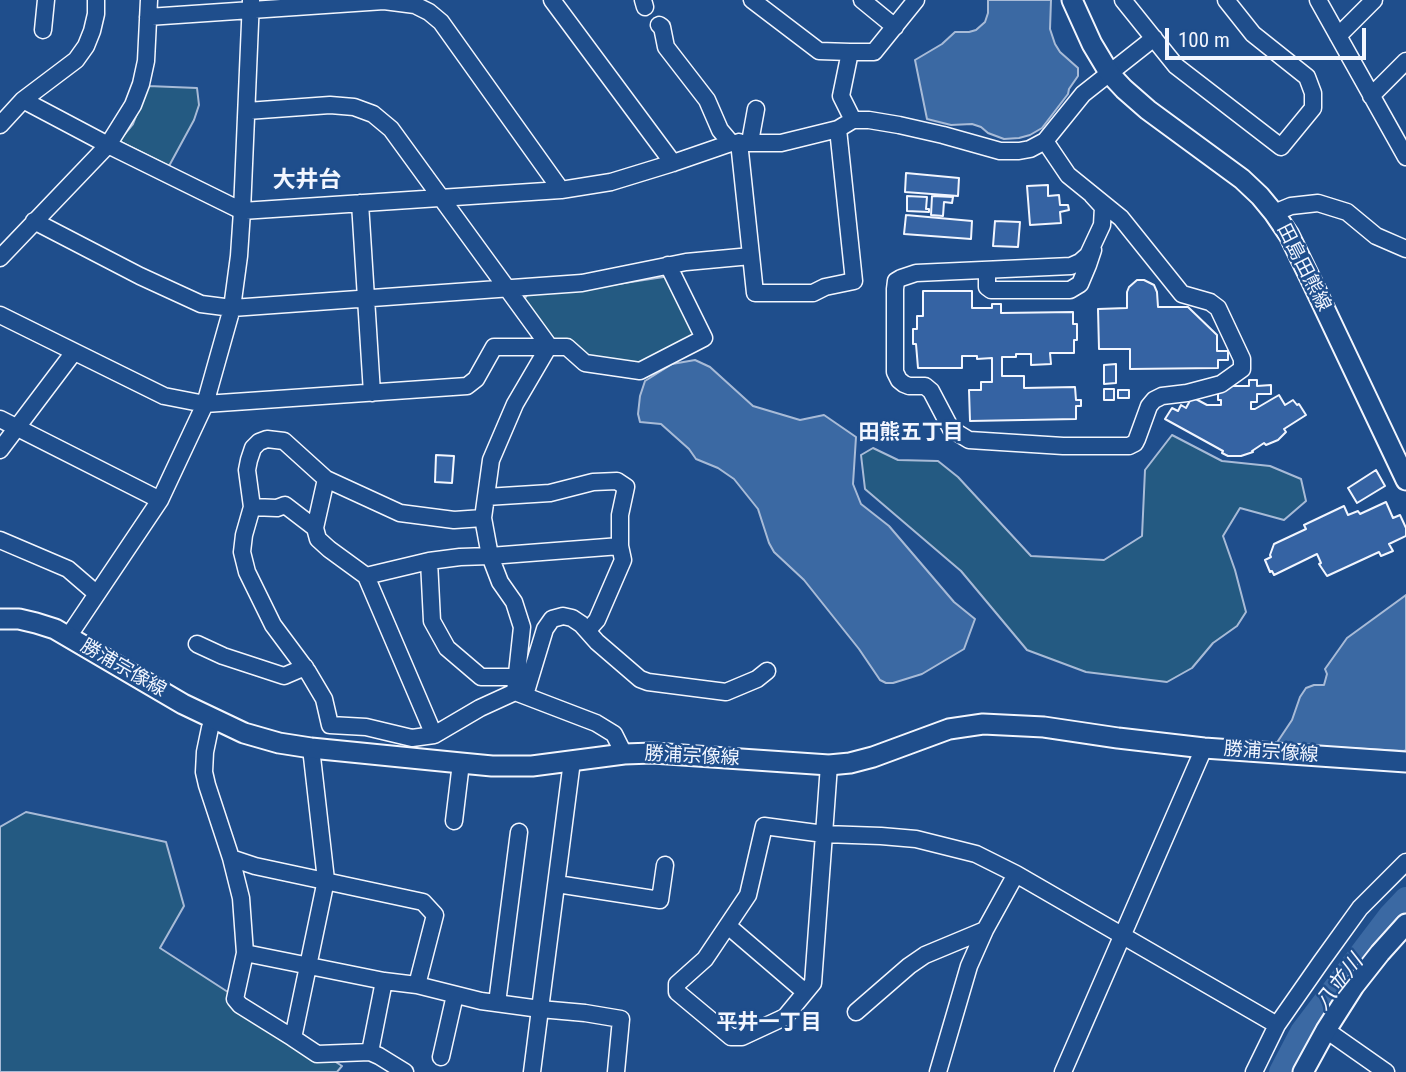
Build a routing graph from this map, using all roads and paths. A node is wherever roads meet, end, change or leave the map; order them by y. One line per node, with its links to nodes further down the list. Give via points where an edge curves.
1 (46, 0): 19 (street)
2 (96, 0): 26 (street, via 92,31 76,60)
3 (149, 0): 16 (street)
4 (552, 0): 36 (street)
5 (752, 0): 22 (street, via 819,51)
6 (862, 0): 18 (street)
7 (916, 0): 18 (street)
8 (1072, 0): 24 (main road, 田島田熊線)
9 (1124, 0): 21 (street)
10 (1227, 0): 21 (street, via 1252,34 1307,78 1313,93 1313,108 1281,147 1176,66)
11 (1318, 0): 20 (street)
12 (1374, 0): 20 (street)
13 (338, 2): 14 (street); 15 (street)
14 (418, 2): 37 (street, via 441,22)
15 (251, 5): 16 (street); 28 (street)
16 (148, 17): 34 (street, via 141,84)
17 (659, 25): 32 (street, via 666,47 707,100 720,130)
18 (895, 27): 22 (street, via 874,52)
19 (43, 30)
20 (1338, 36): 25 (street)
21 (1154, 38): 24 (street)
22 (849, 52): 29 (street, via 842,96)
23 (1406, 61): 25 (street)
24 (1110, 74): 33 (street, via 1083,94); 42 (main road, 田島田熊線, via 1148,110 1242,179)
25 (1371, 96): 35 (street)
26 (23, 100): 30 (street); 34 (street)
27 (756, 110): 32 (street)
28 (247, 111): 39 (street, via 330,105 373,114 391,128); 41 (street)
29 (853, 120): 31 (street); 33 (street, via 899,125 1000,151 1030,149)
30 (0, 125)
31 (838, 129): 32 (street, via 780,143); 46 (street, via 854,281 813,293 755,293)
32 (740, 142): 36 (street); 46 (street)
33 (1045, 142): 38 (street, via 1068,175)
34 (108, 145): 41 (street); 43 (street)
35 (1406, 157)
36 (673, 163): 37 (street, via 611,182)
37 (561, 190): 39 (street)
38 (1092, 195): 44 (street, via 1102,207); 49 (street, via 1121,218 1182,294 1218,308 1242,359 1242,369 1221,384 1154,400 1135,443 1129,446 969,440 951,429 931,391 925,386 909,386 895,372 895,289 896,281 916,273)
39 (443, 199): 40 (street); 50 (street)
40 (360, 204): 41 (street); 51 (street)
41 (242, 211): 52 (street)
42 (1274, 213): 45 (street, via 1291,205 1318,203 1348,212 1376,236); 62 (main road, 田島田熊線, via 1300,257)
43 (34, 221): 47 (street); 52 (street, via 201,304)
44 (1097, 235): 49 (street, via 1088,255 1071,266); 49 (street, via 1080,284 1070,290 991,290)
45 (1406, 249)
46 (751, 256): 48 (street)
47 (0, 258)
48 (668, 265): 50 (street, via 582,283); 54 (street, via 704,338 640,371 585,363 567,347)
49 (987, 270)
50 (508, 290): 51 (street); 54 (street)
51 (365, 299): 52 (street); 56 (street)
52 (232, 308): 57 (street)
53 (0, 314): 55 (street)
54 (549, 346): 56 (street, via 494,346 476,379 467,386); 63 (street, via 499,440)
55 (74, 352): 57 (street, via 164,396); 59 (street)
56 (372, 393): 57 (street)
57 (205, 404): 64 (street)
58 (0, 419): 59 (street)
59 (17, 428): 60 (street); 64 (street)
60 (0, 450)
61 (326, 479): 65 (street, via 284,441 259,442 247,470); 66 (street, via 400,513 454,520); 67 (street)
62 (1406, 480)
63 (486, 497): 66 (street); 69 (street, via 550,493 617,481 626,487)
64 (160, 500): 73 (street)
65 (252, 507): 67 (street, via 285,505); 78 (street, via 242,552 247,572 273,625)
66 (483, 518): 70 (street)
67 (315, 528): 72 (street, via 323,544)
68 (0, 540): 73 (street, via 68,569)
69 (620, 546): 70 (street); 75 (street, via 623,560 597,620)
70 (490, 556): 71 (street); 80 (street, via 522,627)
71 (429, 561): 72 (street); 80 (street, via 432,621 447,648 481,677)
72 (366, 576): 82 (street)
73 (97, 594): 76 (street)
74 (0, 619): 76 (main road, 勝浦宗像線, via 36,623)
75 (587, 630): 79 (street, via 632,673 648,682 726,692); 80 (street, via 572,618 552,619)
76 (68, 637): 81 (main road, 勝浦宗像線)
77 (197, 644): 78 (street, via 284,676)
78 (305, 667): 82 (street, via 324,699 330,725 366,727 412,738)
79 (766, 671)
80 (519, 688): 82 (street); 85 (street, via 614,734)
81 (214, 720): 83 (main road, 勝浦宗像線, via 244,733); 93 (street, via 204,772)
82 (434, 735)
83 (311, 748): 88 (main road, 勝浦宗像線); 97 (street)
84 (1204, 748): 87 (main road, 勝浦宗像線); 89 (main road, 勝浦宗像線, via 1044,727 984,724 950,729 873,757); 102 (street)
85 (624, 754): 86 (main road, 勝浦宗像線); 89 (main road, 勝浦宗像線)
86 (572, 761): 88 (main road, 勝浦宗像線, via 531,766); 98 (street)
87 (1406, 762)
88 (461, 763): 90 (street)
89 (829, 765): 92 (street)
90 (454, 821)
91 (519, 832): 109 (street)
92 (824, 834): 96 (street, via 916,839 976,854); 100 (street, via 764,826 748,895); 107 (street, via 813,983)
93 (231, 858): 97 (street); 103 (street, via 241,898)
94 (1406, 862): 112 (street, via 1360,908)
95 (665, 865): 98 (street, via 660,900)
96 (1016, 874): 101 (street); 102 (street)
97 (326, 880): 104 (street); 106 (street, via 423,902 435,915)
98 (558, 884): 110 (street)
99 (1406, 924): 113 (main road, via 1354,986)
100 (728, 926): 107 (street); 107 (street, via 705,959 677,984 677,992 731,1037 741,1037 785,1017)
101 (985, 930): 111 (street, via 925,955); 120 (street)
102 (1123, 935): 112 (street); 121 (street)
103 (246, 953): 104 (street); 114 (street, via 235,999)
104 (307, 965): 105 (street); 114 (street)
105 (384, 981): 106 (street); 115 (street)
106 (417, 985): 108 (street)
107 (805, 992)
108 (455, 995): 109 (street); 116 (street)
109 (497, 1003): 110 (street)
110 (540, 1009): 118 (street); 119 (street, via 621,1019)
111 (856, 1012)
112 (1277, 1025): 122 (street)
113 (1326, 1030): 123 (main road); 124 (street)
114 (293, 1038): 115 (street, via 317,1054)
115 (370, 1052): 117 (street)
116 (441, 1057)
117 (405, 1072)
118 (532, 1072)
119 (616, 1072)
120 (938, 1072)
121 (1063, 1072)
122 (1254, 1072)
123 (1303, 1072)
124 (1387, 1072)

